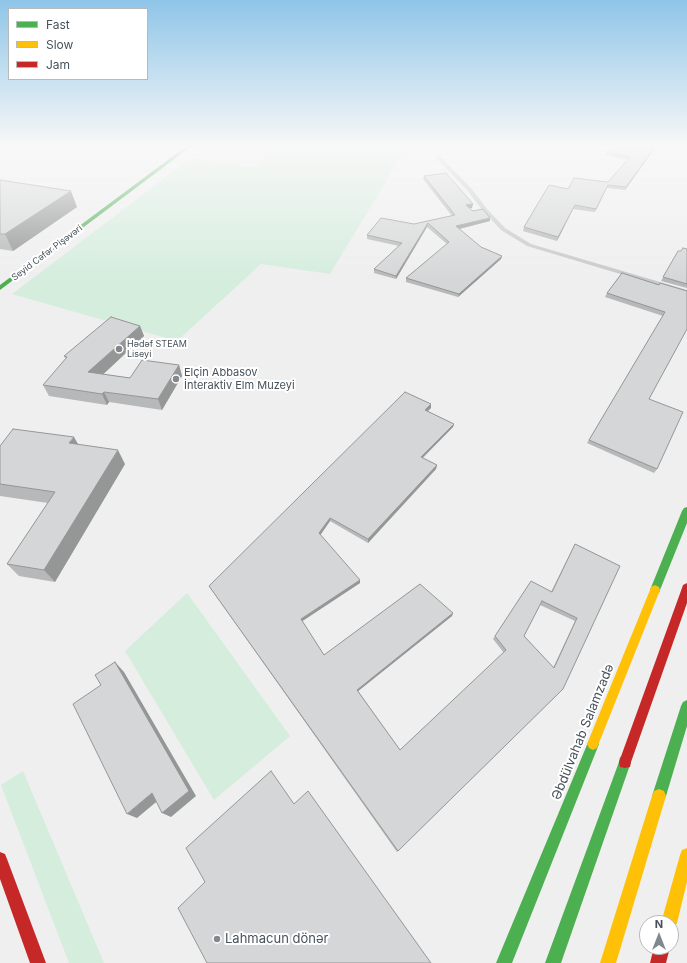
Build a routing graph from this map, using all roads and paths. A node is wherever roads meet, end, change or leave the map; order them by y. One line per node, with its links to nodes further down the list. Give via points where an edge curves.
1 (123, 190): 4 (street, Seyid Cəfər Pişəvəri)
2 (131, 190): 5 (street, Seyid Cəfər Pişəvəri)
3 (470, 190): 6 (street, via 503,229 529,244)
4 (0, 277)
5 (0, 288)
6 (687, 292)
7 (687, 511): 14 (street, Əbdülvahab Salamzadə)
8 (687, 588): 15 (street)
9 (686, 710): 16 (street)
10 (687, 855): 12 (street)
11 (0, 859): 13 (street)
12 (671, 915)
13 (38, 963)
14 (504, 963)
15 (553, 963)
16 (608, 963)

